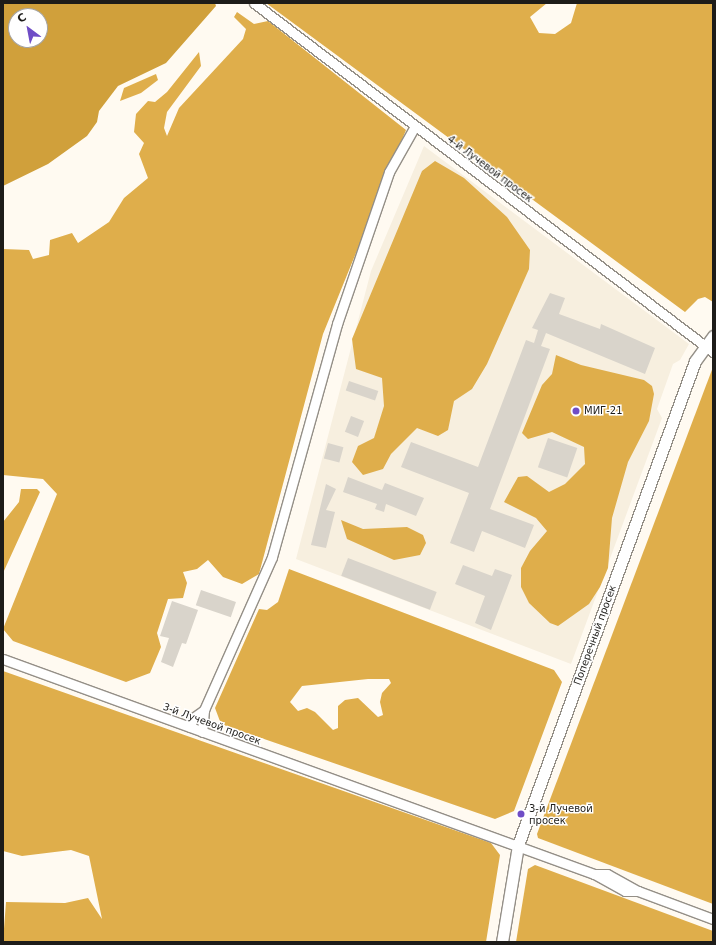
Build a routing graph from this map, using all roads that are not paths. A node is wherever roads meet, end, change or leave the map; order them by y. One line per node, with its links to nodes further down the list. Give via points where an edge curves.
1 (254, 3): 2 (street, 4-й Лучевой просек)
2 (416, 126): 4 (street, 4-й Лучевой просек); 6 (street, via 390,172 337,324 272,557)
3 (713, 336): 4 (street, Поперечный просек)
4 (709, 349): 9 (street, Поперечный просек, via 669,430)
5 (3, 659): 7 (street, 3-й Лучевой просек)
6 (204, 710): 7 (street, via 193,718); 8 (street)
7 (190, 727): 8 (street, 3-й Лучевой просек)
8 (202, 732): 9 (street, 3-й Лучевой просек)
9 (518, 845): 10 (street, 3-й Лучевой просек, via 594,874 608,874 638,891); 11 (street, Поперечный просек)
10 (713, 919)
11 (502, 942)

